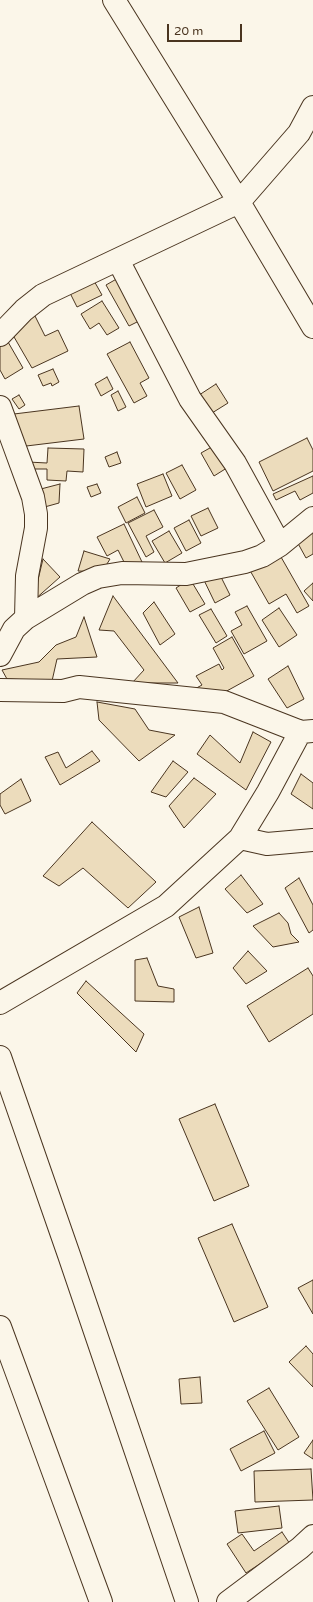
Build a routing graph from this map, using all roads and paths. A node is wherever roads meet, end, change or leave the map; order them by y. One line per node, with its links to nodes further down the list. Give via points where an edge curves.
1 (114, 0): 4 (main road)
2 (313, 107): 3 (main road)
3 (306, 138): 4 (main road)
4 (239, 202): 5 (main road); 6 (main road)
5 (118, 260): 7 (main road, via 43,295); 10 (main road, via 190,399 234,463)
6 (313, 326)
7 (0, 335)
8 (0, 407): 11 (main road, via 33,497 36,514 36,528 27,576)
9 (313, 518): 10 (main road)
10 (280, 545): 11 (main road, via 251,560 186,574 122,573 98,577)
11 (26, 618): 12 (main road, via 14,630)
12 (0, 654)
13 (0, 690): 14 (main road, via 63,691 79,687 224,702)
14 (307, 732): 15 (main road, via 298,736)
15 (240, 838): 16 (main road, via 267,844); 17 (main road, via 166,906)
16 (313, 840)
17 (0, 1003)
18 (0, 1057): 22 (main road)
19 (0, 1327): 21 (main road)
20 (313, 1536): 23 (main road)
21 (101, 1602)
22 (187, 1602)
23 (228, 1602)

